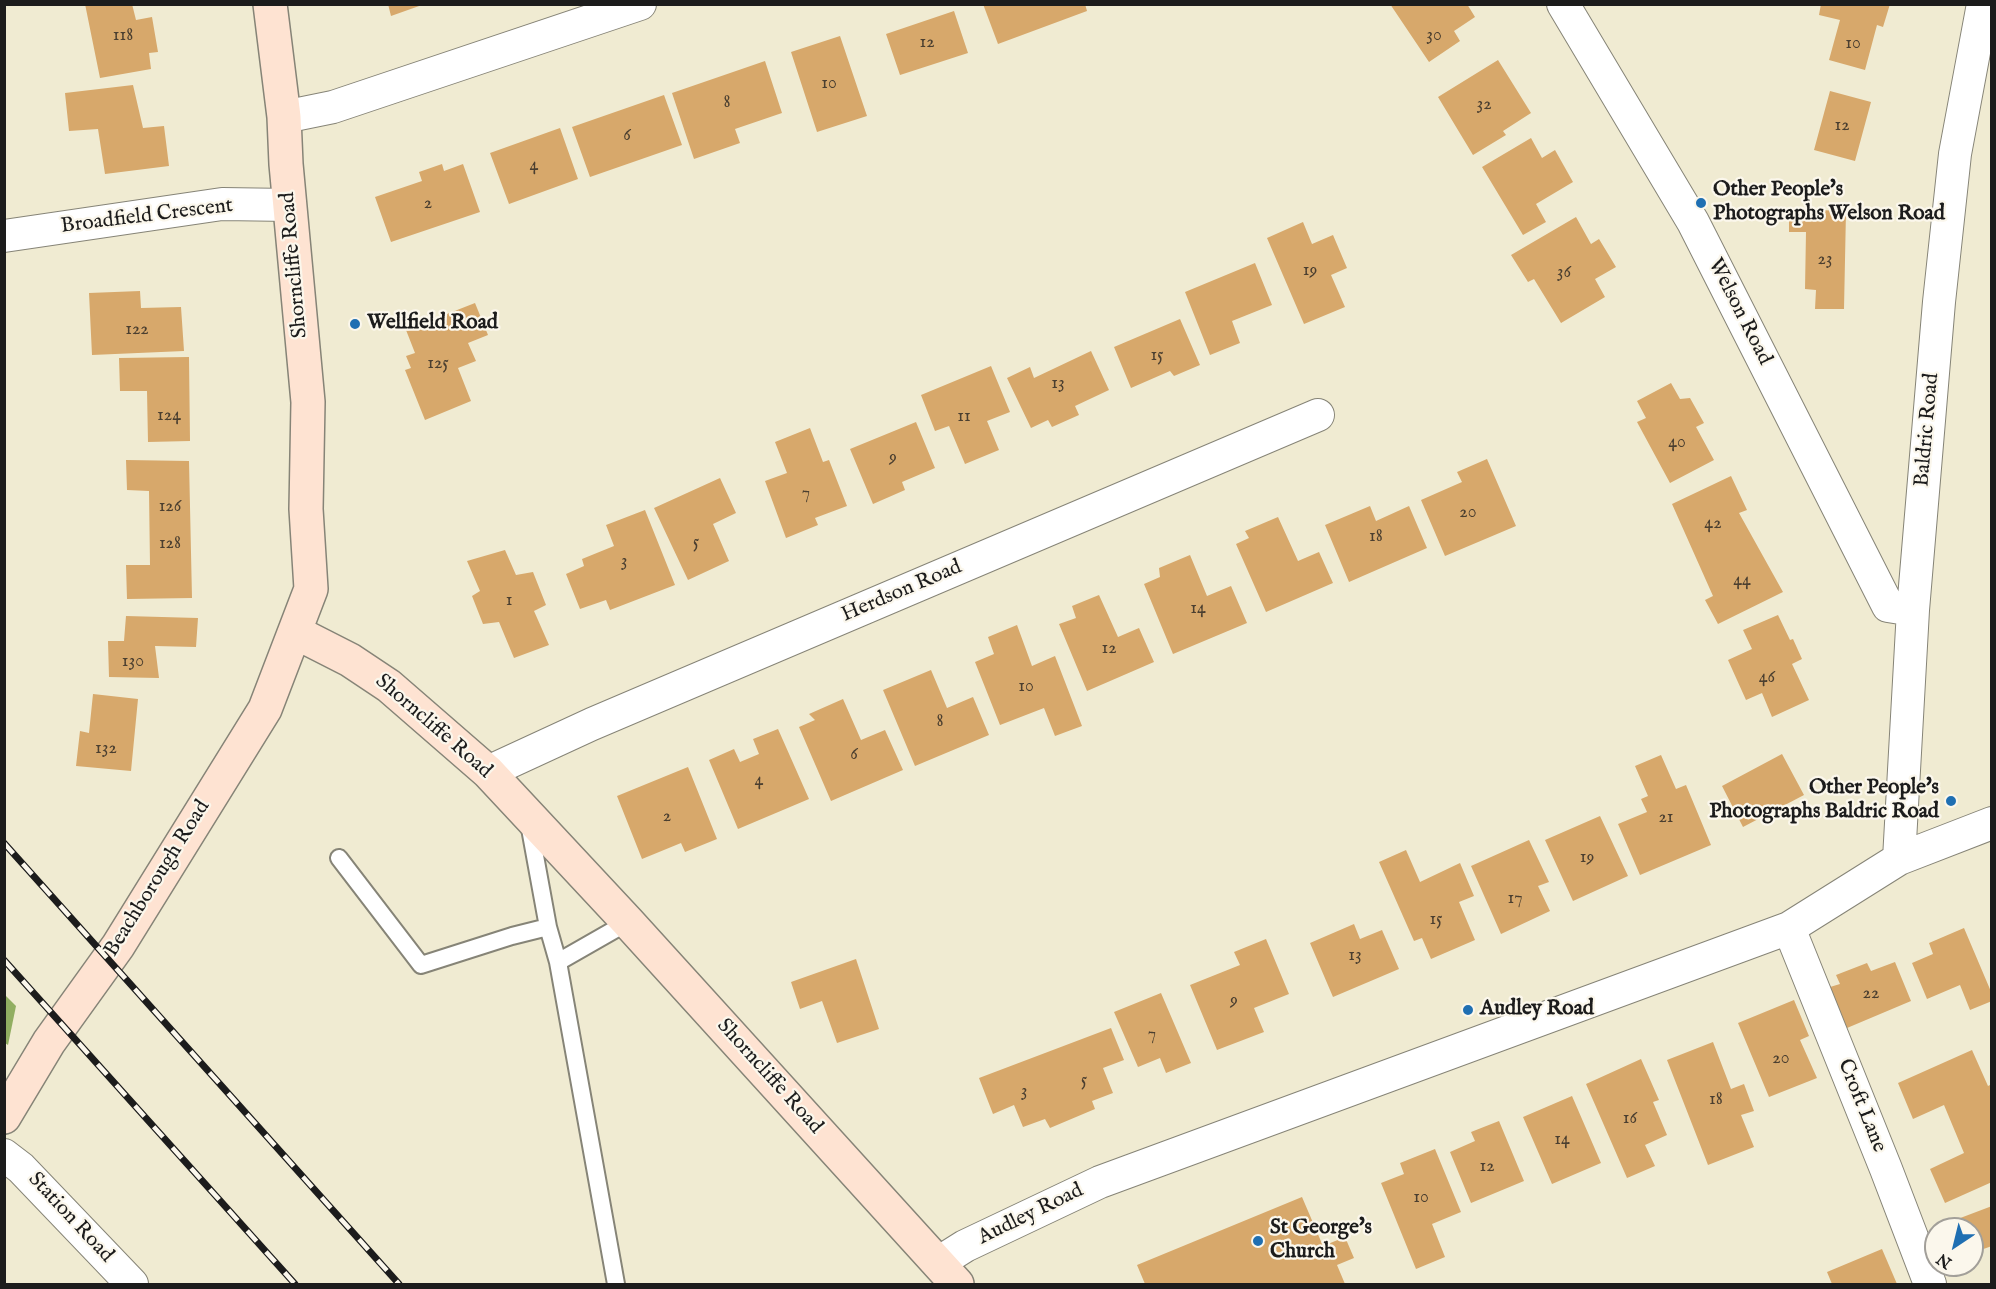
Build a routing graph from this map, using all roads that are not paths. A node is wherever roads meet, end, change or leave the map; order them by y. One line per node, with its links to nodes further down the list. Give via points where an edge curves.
1 (270, 4): 5 (main road, Shorncliffe Road)
2 (640, 4): 5 (street, via 333,107)
3 (1563, 4): 9 (street, Welson Road, via 1694,222 1888,606)
4 (1983, 4): 9 (street, Baldric Road, via 1955,154)
5 (284, 117): 6 (main road, Shorncliffe Road)
6 (290, 205): 7 (street, Broadfield Crescent, via 222,204); 10 (main road, Shorncliffe Road, via 308,402 306,509 311,589)
7 (4, 236)
8 (1318, 415): 11 (street, Herdson Road)
9 (1913, 610): 15 (street, Baldric Road)
10 (295, 633): 11 (main road, Shorncliffe Road, via 350,660 389,686); 20 (main road, Beachborough Road, via 264,709 118,946 49,1042)
11 (488, 772): 12 (main road, Shorncliffe Road)
12 (527, 814): 16 (main road, Shorncliffe Road); 17 (lane)
13 (1992, 823): 15 (street, Audley Road)
14 (339, 858): 17 (lane, via 420,965)
15 (1899, 859): 18 (street, Audley Road)
16 (628, 922): 19 (lane); 22 (main road, Shorncliffe Road)
17 (548, 927): 19 (lane)
18 (1789, 928): 22 (street, Audley Road, via 1100,1182 966,1246); 25 (street, Croft Lane)
19 (558, 962): 24 (lane)
20 (4, 1117)
21 (4, 1155): 23 (street, Station Road)
22 (947, 1274)
23 (132, 1284)
24 (615, 1284)
25 (1930, 1284)

